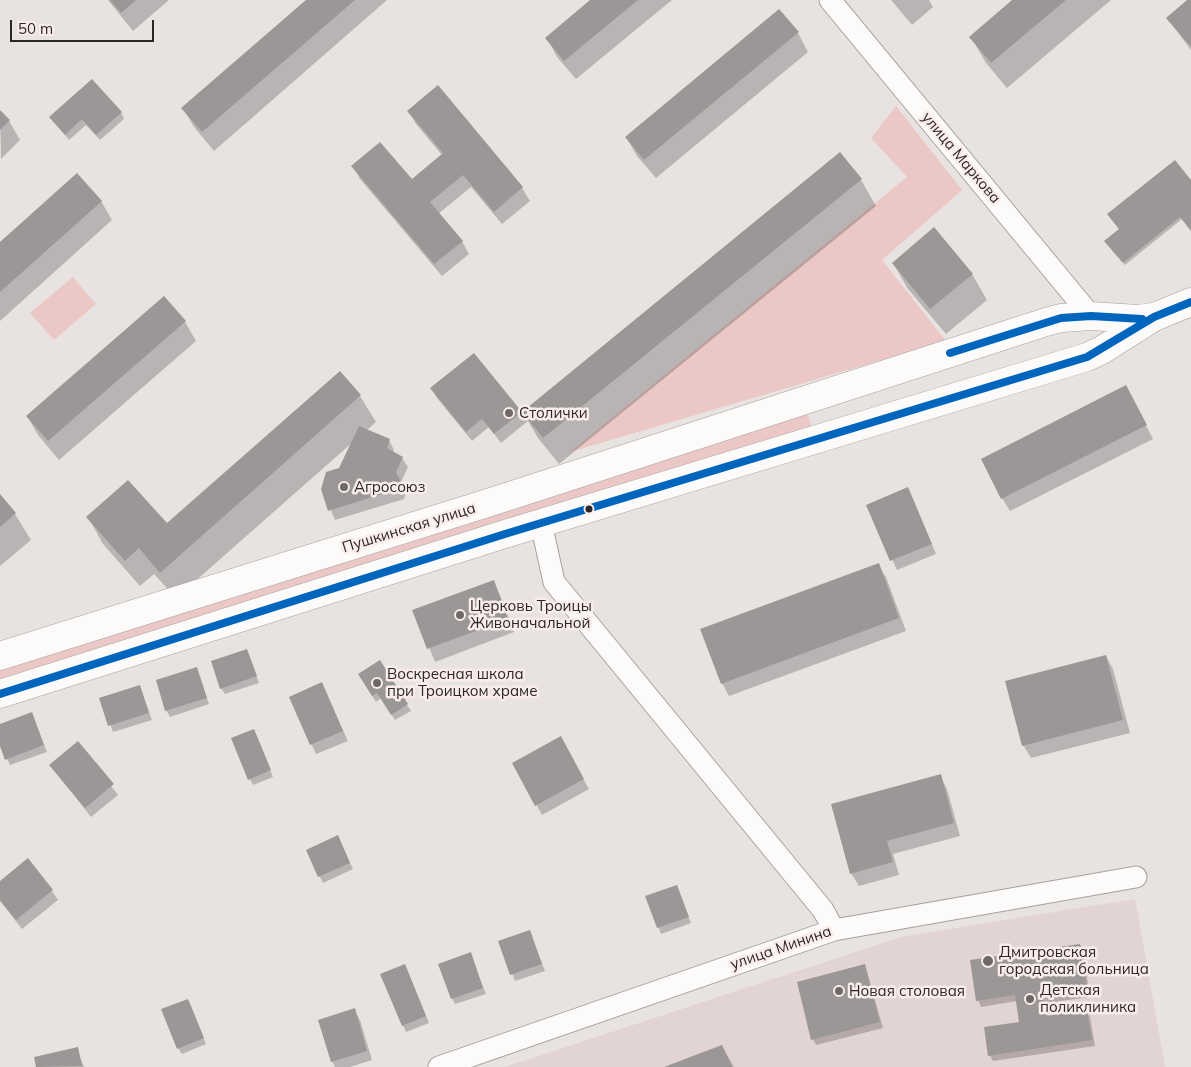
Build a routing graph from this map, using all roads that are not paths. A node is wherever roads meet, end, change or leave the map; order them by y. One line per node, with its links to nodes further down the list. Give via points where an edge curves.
1 (830, 0): 3 (street, улица Маркова)
2 (1191, 302): 4 (main road, Пушкинская улица)
3 (1091, 316): 4 (main road, Пушкинская улица); 5 (main road); 6 (main road, Пушкинская улица, via 1046,322)
4 (1154, 317): 5 (main road, Пушкинская улица)
5 (1102, 350): 7 (main road, Пушкинская улица)
6 (817, 397): 7 (main road); 9 (main road, Пушкинская улица)
7 (828, 436): 8 (main road, Пушкинская улица)
8 (540, 523): 10 (main road, Пушкинская улица); 12 (street, via 554,582 824,910)
9 (0, 656)
10 (0, 694)
11 (1136, 877): 12 (street, улица Минина)
12 (834, 930): 13 (street, улица Минина)
13 (439, 1067)

